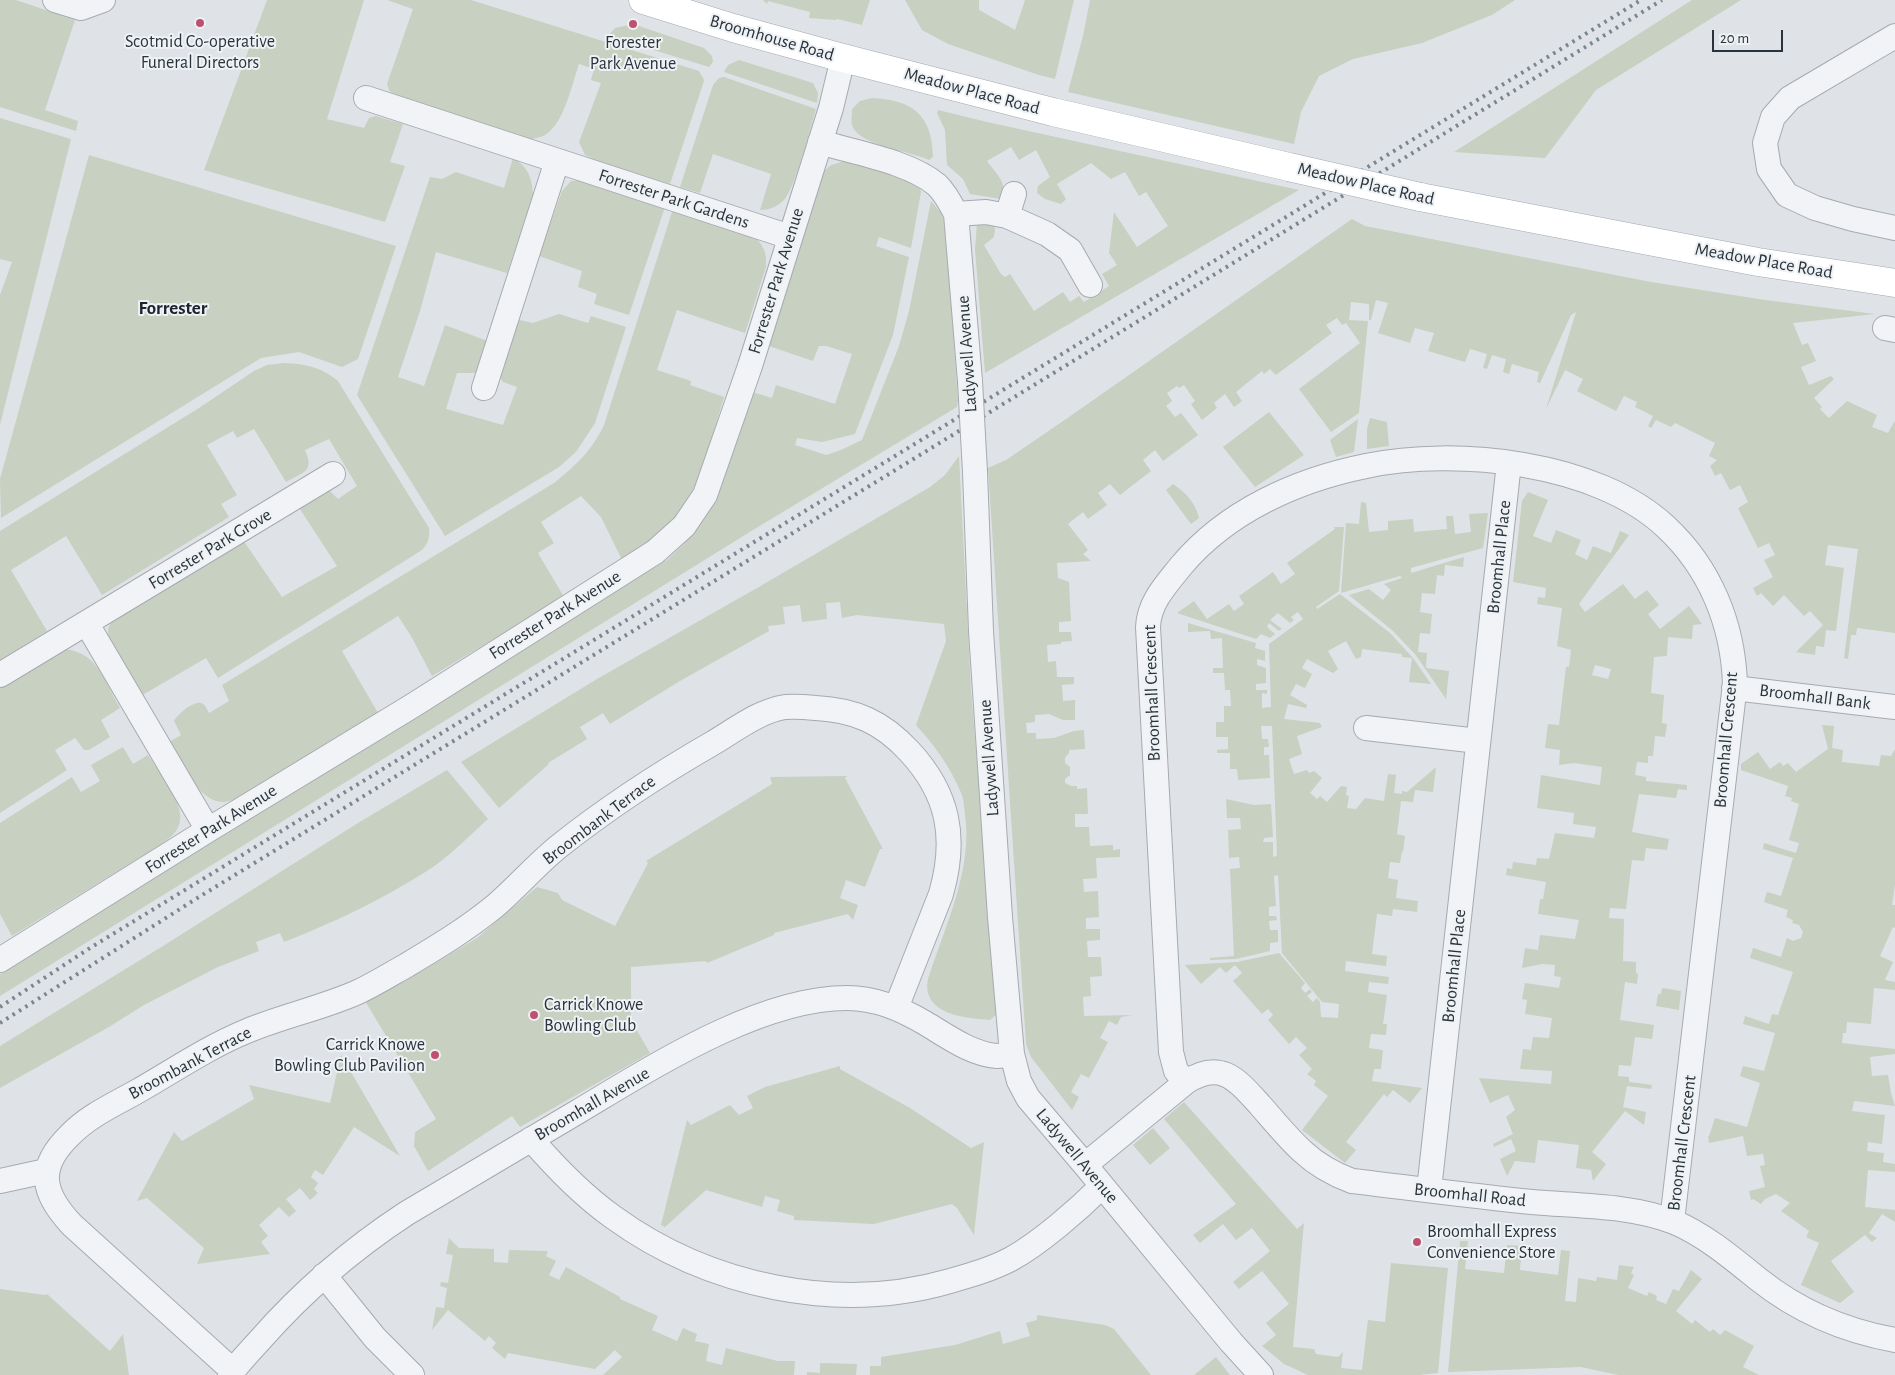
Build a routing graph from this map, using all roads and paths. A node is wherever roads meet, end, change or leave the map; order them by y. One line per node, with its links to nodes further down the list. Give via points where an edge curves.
1 (55, 0): 2 (street, via 82,8)
2 (103, 0)
3 (644, 0): 5 (main road, Broomhouse Road)
4 (1895, 36): 10 (street, via 1790,98 1773,118 1766,143 1769,170 1787,195 1815,208)
5 (843, 58): 7 (street, Forrester Park Avenue); 12 (main road, Meadow Place Road, bridge, via 1053,112 1420,197 1758,262)
6 (366, 98): 8 (street, Forrester Park Gardens)
7 (820, 142): 9 (street, Ladywell Avenue, via 920,173 938,186); 11 (street, Forrester Park Avenue)
8 (557, 161): 11 (street, Forrester Park Gardens); 14 (street)
9 (956, 214): 13 (street, via 986,212 1011,205 1070,250); 26 (street, Ladywell Avenue, bridge, via 970,381 989,760)
10 (1895, 228)
11 (790, 237): 23 (street, Forrester Park Avenue, via 705,495 684,526 655,552)
12 (1895, 283)
13 (1090, 285)
14 (484, 388)
15 (1509, 463): 19 (street, Broomhall Crescent, via 1549,469 1594,483 1646,511 1667,527 1695,561 1717,598 1731,647); 22 (street, Broomhall Place); 27 (street, Broomhall Crescent, via 1452,459 1393,462 1345,471 1288,490 1252,507 1207,540 1188,558 1154,601 1148,626 1171,1052 1176,1071)
16 (333, 474): 17 (street, Forrester Park Grove)
17 (87, 624): 18 (street, Forrester Park Grove); 23 (street)
18 (0, 675)
19 (1734, 688): 20 (street, Broomhall Bank); 34 (street, Broomhall Crescent)
20 (1895, 707)
21 (1366, 728): 22 (street)
22 (1478, 741): 33 (street, Broomhall Place)
23 (208, 830): 24 (street, Forrester Park Avenue)
24 (0, 960)
25 (896, 1008): 26 (street, Broomhall Avenue, via 975,1050 997,1056); 28 (street, Broomhall Avenue, via 872,1000 846,998 785,1008 737,1026 684,1052); 30 (street, Broombank Terrace, via 946,877 950,837 940,796 935,784 908,749 880,726 866,718 835,709 785,707 762,714 613,806 556,848 493,908 449,940 358,992 223,1042 98,1114 70,1134 53,1155)
26 (1012, 1054): 29 (street, Ladywell Avenue, via 1019,1081 1028,1098)
27 (1186, 1082): 29 (street, Broomhall Road); 33 (street, Broomhall Road, via 1208,1072 1237,1080 1302,1151 1338,1176 1352,1181)
28 (531, 1140): 32 (street, via 590,1200 630,1230 661,1247 732,1277 817,1293 866,1294 928,1288 996,1266 1028,1248); 35 (street, Broomhall Avenue, via 379,1231)
29 (1085, 1165): 32 (street, Ladywell Avenue)
30 (46, 1171): 31 (street); 37 (street, via 56,1209)
31 (0, 1181)
32 (1102, 1186): 39 (street, Ladywell Avenue)
33 (1429, 1190): 34 (street, Broomhall Road, via 1625,1210)
34 (1672, 1221): 36 (street, Broomhall Road, via 1711,1243 1770,1288 1813,1314 1852,1331)
35 (324, 1275): 37 (street, Broomhall Avenue, via 272,1326); 38 (street, via 376,1338)
36 (1895, 1340)
37 (231, 1373)
38 (412, 1375)
39 (1261, 1375)

